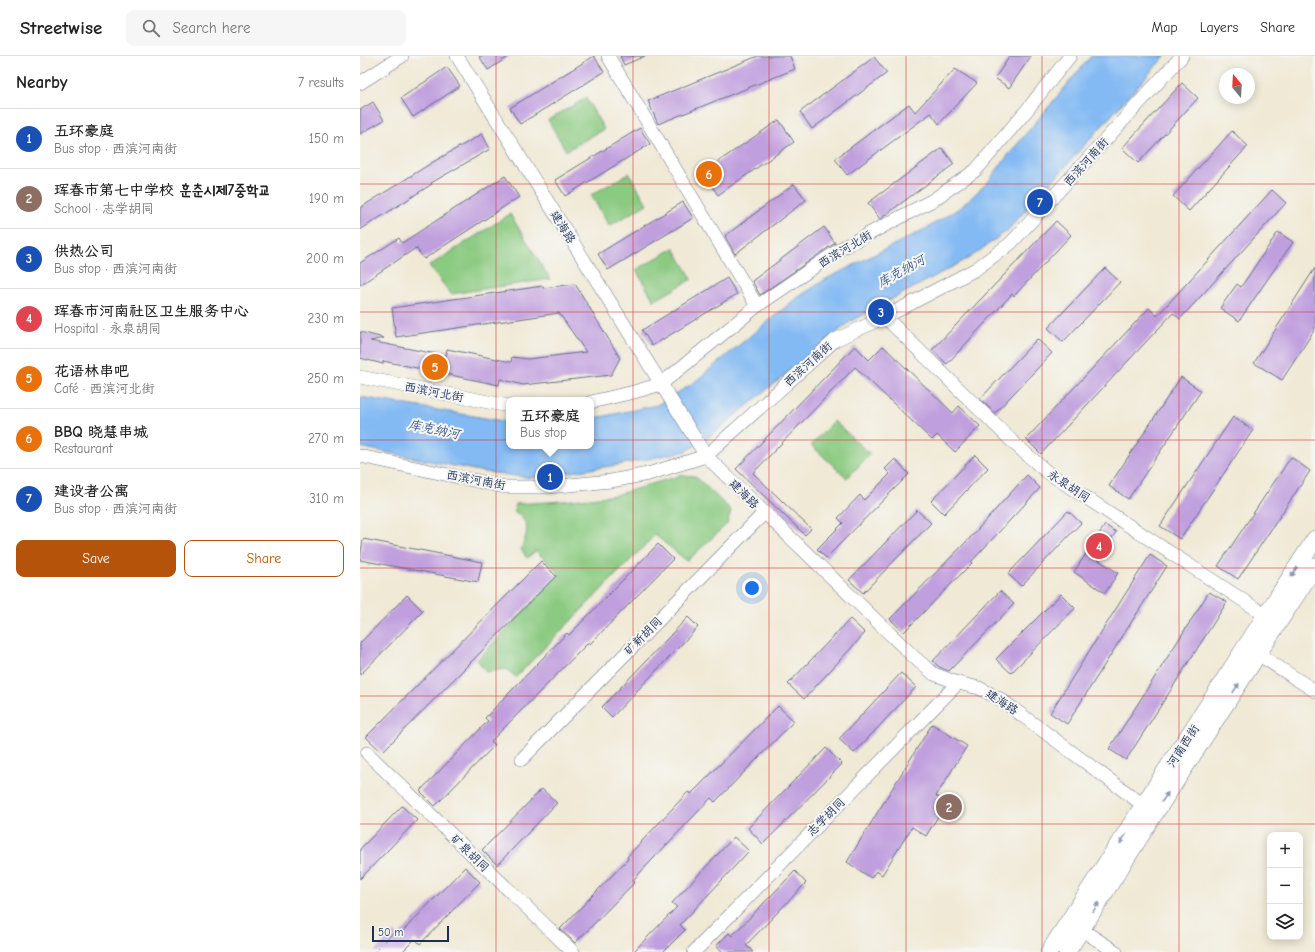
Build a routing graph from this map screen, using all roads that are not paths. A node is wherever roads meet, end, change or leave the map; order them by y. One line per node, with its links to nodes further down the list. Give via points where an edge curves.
1 (400, 56): 6 (street)
2 (457, 56): 10 (street, 建海路)
3 (608, 56): 7 (street)
4 (1070, 56): 7 (street, 西滨河北街, via 976,170 933,200 842,248)
5 (1182, 56): 8 (street, 西滨河南街, via 1011,243 976,269)
6 (360, 83)
7 (757, 306): 10 (street, 西滨河北街)
8 (886, 317): 14 (street, 西滨河南街, via 835,340); 18 (street, 永泉胡同, via 1016,445 1047,472)
9 (360, 377): 12 (street, 西滨河北街)
10 (663, 388): 11 (street, 西滨河北街); 14 (street, 建海路)
11 (594, 401)
12 (506, 405)
13 (360, 456): 14 (street, 西滨河南街, via 505,487 548,487 611,481 648,474)
14 (706, 456): 15 (street, 建海路)
15 (764, 513): 20 (street, 建海路, via 915,658 934,674); 23 (street, 矿新胡同)
16 (1315, 539): 18 (main road, 河南西街, one-way to 18)
17 (1315, 566): 18 (main road, 河南西街)
18 (1272, 619): 19 (main road, 河南西街); 24 (main road, 河南西街)
19 (1258, 654): 21 (street); 24 (main road, 河南西街, one-way to 19)
20 (958, 683): 24 (street, 建海路, via 979,688 1000,699); 27 (street, 志学胡同)
21 (1315, 691)
22 (367, 753): 26 (street, 矿泉胡同)
23 (522, 759)
24 (1149, 810): 25 (main road, 河南西街, one-way to 24); 28 (main road, 河南西街, one-way to 28)
25 (1082, 930): 29 (main road, 河南西街); 30 (street)
26 (573, 952)
27 (694, 952)
28 (1049, 952)
29 (1067, 952)
30 (1116, 952)

